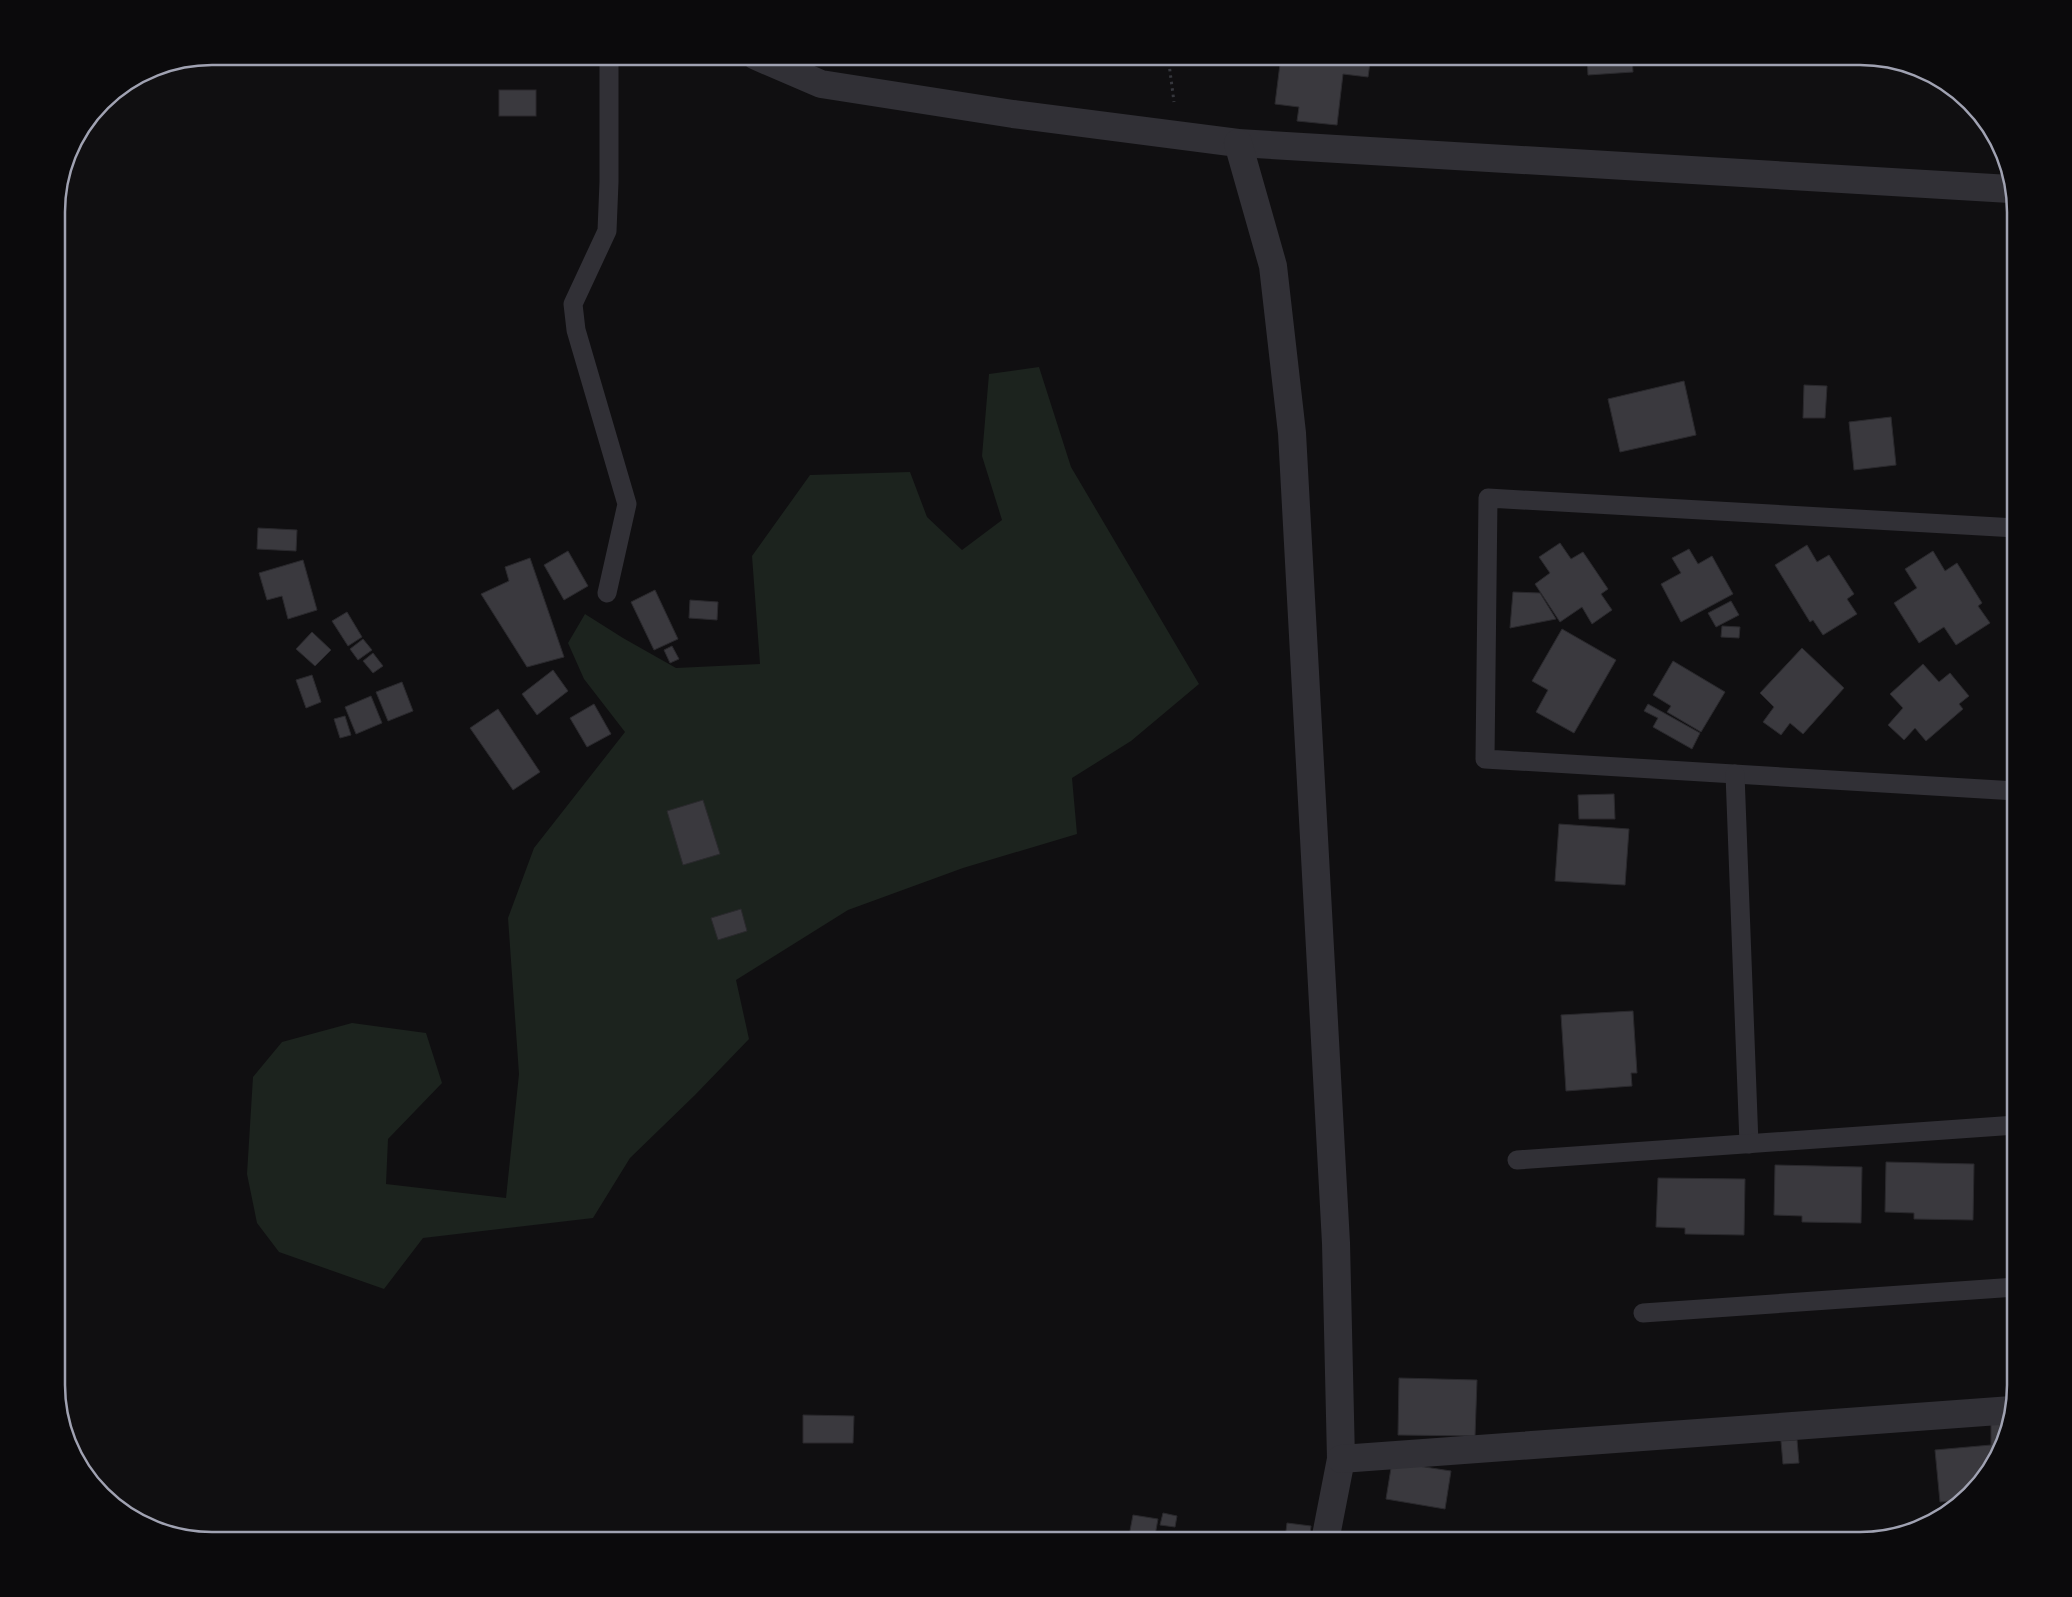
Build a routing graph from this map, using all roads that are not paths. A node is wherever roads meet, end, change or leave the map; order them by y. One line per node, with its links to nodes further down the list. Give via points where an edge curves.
1 (609, 65): 6 (lane, via 607,231 573,304 576,330 627,504)
2 (777, 65): 3 (street, via 821,84 1013,114)
3 (1238, 143): 4 (street); 15 (street, via 1273,266 1292,433 1336,1243)
4 (2005, 189)
5 (2007, 527): 7 (lane, via 1488,498 1485,759)
6 (607, 593)
7 (1735, 774): 8 (lane); 10 (lane)
8 (2007, 790)
9 (2007, 1126): 10 (lane)
10 (1749, 1144): 11 (lane)
11 (1517, 1160)
12 (2007, 1288): 13 (lane)
13 (1643, 1313)
14 (2005, 1411): 15 (street)
15 (1341, 1458): 16 (street)
16 (1326, 1532)

